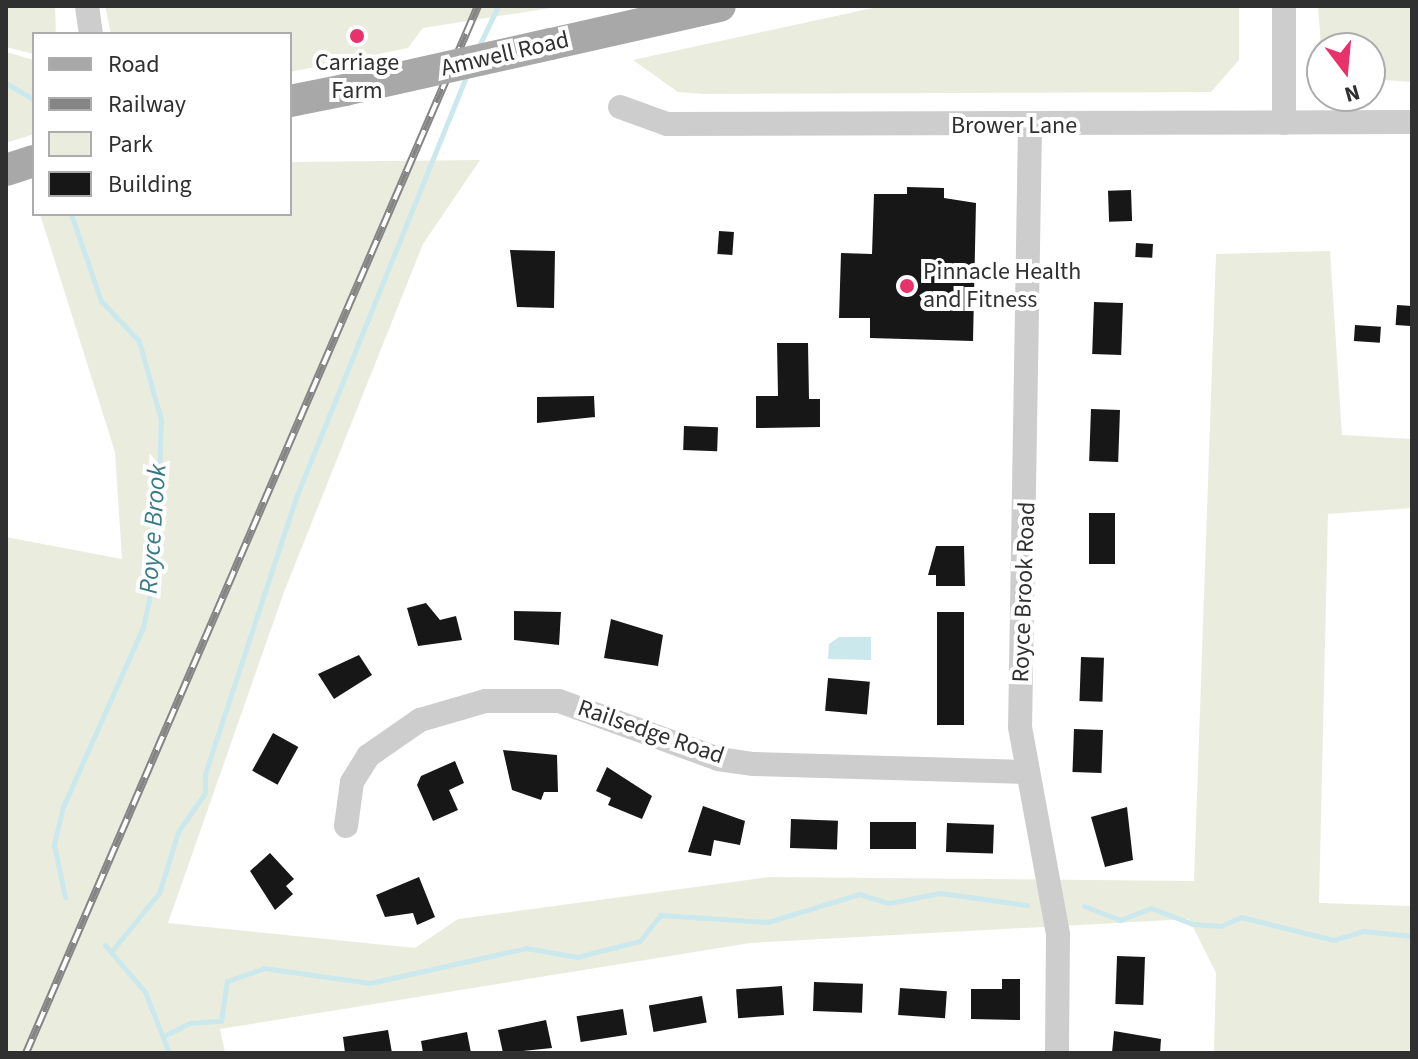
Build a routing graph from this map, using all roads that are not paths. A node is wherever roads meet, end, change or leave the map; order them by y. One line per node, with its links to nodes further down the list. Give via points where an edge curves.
1 (87, 6): 4 (street)
2 (720, 6): 5 (main road, Amwell Road, bridge)
3 (1284, 6): 8 (street)
4 (91, 32)
5 (292, 101)
6 (620, 107): 9 (street, Brower Lane, via 667,124)
7 (1412, 122): 8 (street, Brower Lane)
8 (1284, 123): 9 (street, Brower Lane)
9 (1030, 127): 12 (street, Royce Brook Road)
10 (32, 162): 11 (main road)
11 (6, 170)
12 (1024, 772): 13 (street, Railsedge Road, via 754,764 718,759 559,701 485,701 420,720 368,756 352,782); 14 (street, Royce Brook Road, via 1057,923)
13 (346, 826)
14 (1057, 1053)

